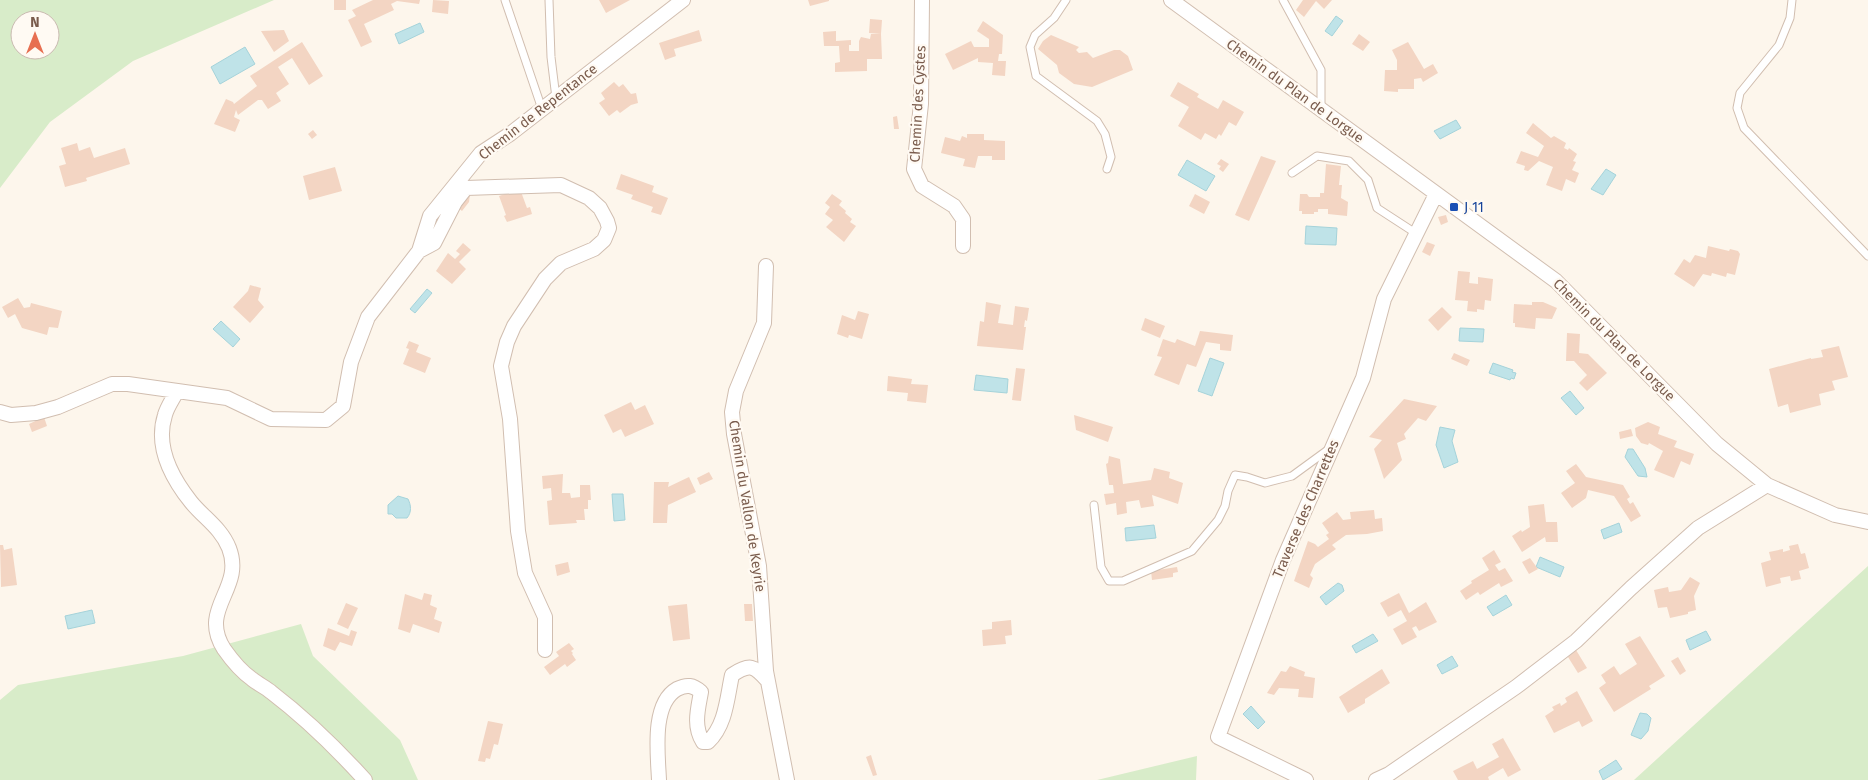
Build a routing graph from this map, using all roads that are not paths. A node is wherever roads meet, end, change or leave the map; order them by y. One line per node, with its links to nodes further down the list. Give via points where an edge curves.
1 (504, 0): 10 (lane)
2 (548, 0): 9 (lane)
3 (684, 0): 9 (street, Chemin de Repentance)
4 (922, 0): 16 (street, Chemin des Cystes, via 921,104 914,169 922,186 954,206 963,219)
5 (1066, 0): 12 (lane, via 1054,18 1035,35 1030,47 1036,76 1097,121 1105,134 1111,157)
6 (1171, 0): 11 (street, Chemin du Plan de Lorgue)
7 (1282, 0): 11 (lane, via 1320,70)
8 (1792, 0): 18 (lane, via 1790,18 1779,46 1740,93 1737,108 1744,128)
9 (556, 98): 10 (street, Chemin de Repentance)
10 (542, 109): 17 (street, Chemin de Repentance, via 481,153 430,216)
11 (1321, 110): 14 (street, Chemin du Plan de Lorgue)
12 (1107, 169)
13 (1292, 174): 15 (lane, via 1317,156 1349,161 1368,180 1377,208)
14 (1436, 194): 15 (street, Traverse des Charrettes); 23 (street, Chemin du Plan de Lorgue, via 1556,281 1717,444)
15 (1417, 234): 22 (street, Traverse des Charrettes, via 1384,299 1363,378)
16 (963, 246)
17 (418, 251): 20 (street, Chemin de Repentance, via 368,317 351,362 343,406 326,420 271,419 227,398); 26 (street, via 434,243 466,188 561,185 589,198 607,220 609,228 604,240 594,249 561,263 545,279 514,326 501,366 510,419 518,532 525,572 545,617)
18 (1868, 256)
19 (766, 266): 27 (street, Chemin du Vallon de Keyrie, via 764,323 736,391 732,412 759,566)
20 (177, 391): 21 (street, Chemin de Repentance, via 112,384 36,414); 28 (street, via 165,414 161,436 163,452 172,474 191,502 217,527 229,548 233,564 231,580 215,618 216,636 250,678 271,692 340,753)
21 (0, 412)
22 (1332, 447): 24 (lane, via 1292,476 1265,483 1235,475 1218,520 1192,551 1123,581 1109,581 1101,567); 31 (street, Traverse des Charrettes, via 1282,560 1218,737)
23 (1768, 485): 25 (street, Chemin du Plan de Lorgue, via 1835,515); 32 (street, via 1698,528 1576,642)
24 (1094, 505)
25 (1868, 522)
26 (545, 650)
27 (768, 680): 29 (street, via 751,667 743,667 732,675 723,720 717,734 708,742 703,742 698,734 701,692 694,686 684,685 672,692 663,706 658,731); 30 (street, Chemin du Vallon de Keyrie)
28 (365, 780)
29 (659, 780)
30 (787, 780)
31 (1306, 780)
32 (1376, 780)

